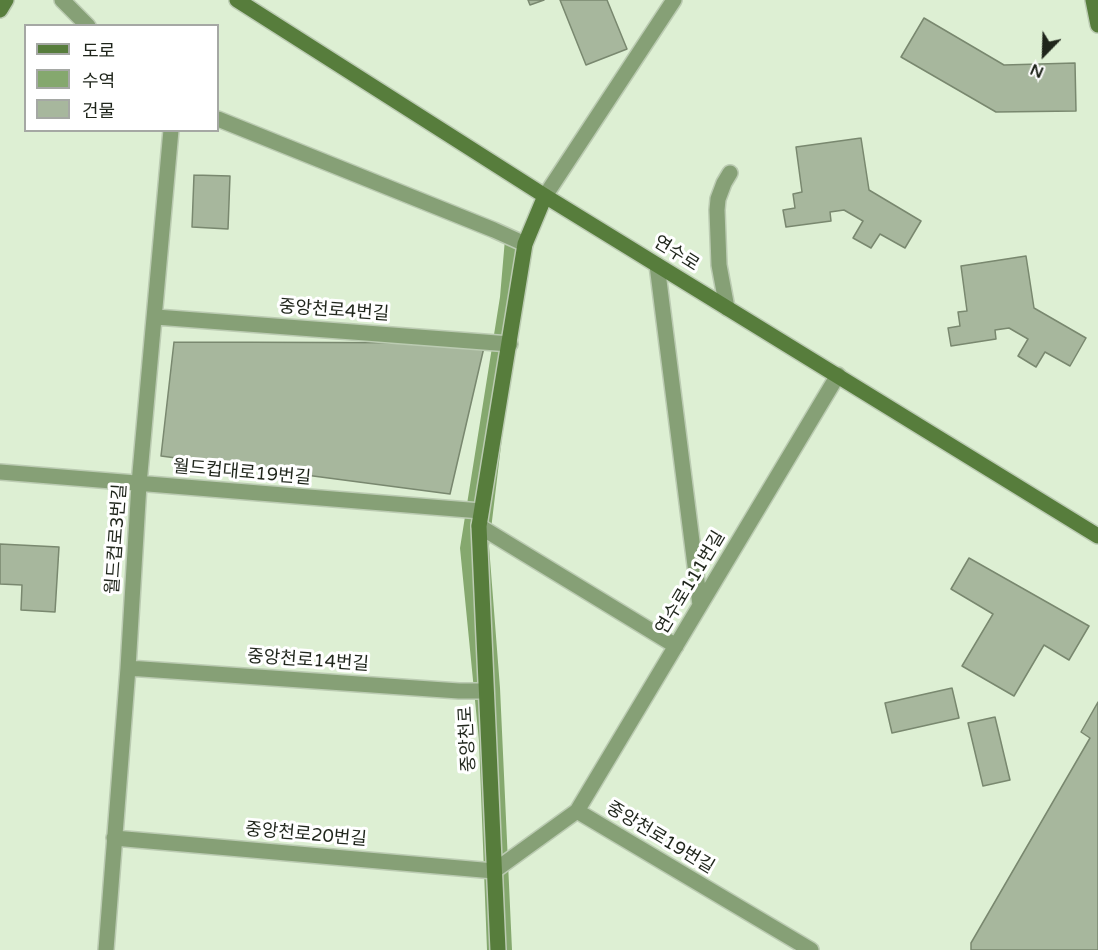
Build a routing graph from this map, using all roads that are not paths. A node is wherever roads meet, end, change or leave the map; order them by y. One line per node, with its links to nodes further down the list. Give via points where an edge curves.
1 (6, 0): 6 (main road)
2 (62, 0): 7 (street)
3 (237, 0): 12 (main road, 연수로)
4 (674, 0): 12 (street)
5 (1093, 0): 8 (main road)
6 (0, 10)
7 (86, 24)
8 (1098, 25)
9 (219, 119): 13 (street)
10 (171, 132): 16 (street, 월드컵로3번길)
11 (730, 173): 15 (street, via 717,210 719,265)
12 (546, 196): 13 (main road, 중앙천로); 14 (main road, 연수로)
13 (525, 244): 17 (main road, 중앙천로)
14 (657, 265): 15 (main road, 연수로); 25 (street)
15 (727, 308): 18 (main road, 연수로)
16 (156, 317): 17 (street, 중앙천로4번길); 20 (street, 월드컵로3번길)
17 (510, 344): 21 (main road, 중앙천로)
18 (838, 375): 23 (main road, 연수로); 25 (street, 연수로111번길)
19 (0, 472): 20 (street, 월드컵대로19번길)
20 (139, 484): 21 (street, 월드컵대로19번길); 27 (street, 월드컵로3번길)
21 (480, 519): 26 (street); 28 (main road, 중앙천로)
22 (1098, 524): 23 (main road)
23 (1081, 526): 24 (main road, 연수로)
24 (1098, 536)
25 (700, 605): 26 (street, 연수로111번길)
26 (676, 646): 29 (street, 연수로111번길)
27 (128, 668): 28 (street, 중앙천로14번길); 30 (street, 월드컵로3번길)
28 (485, 691): 31 (main road, 중앙천로)
29 (577, 811): 31 (street, 중앙천로19번길); 34 (street, 중앙천로19번길)
30 (114, 838): 31 (street, 중앙천로20번길); 32 (street, 월드컵로3번길)
31 (494, 870): 33 (main road, 중앙천로)
32 (106, 950)
33 (498, 950)
34 (811, 950)

